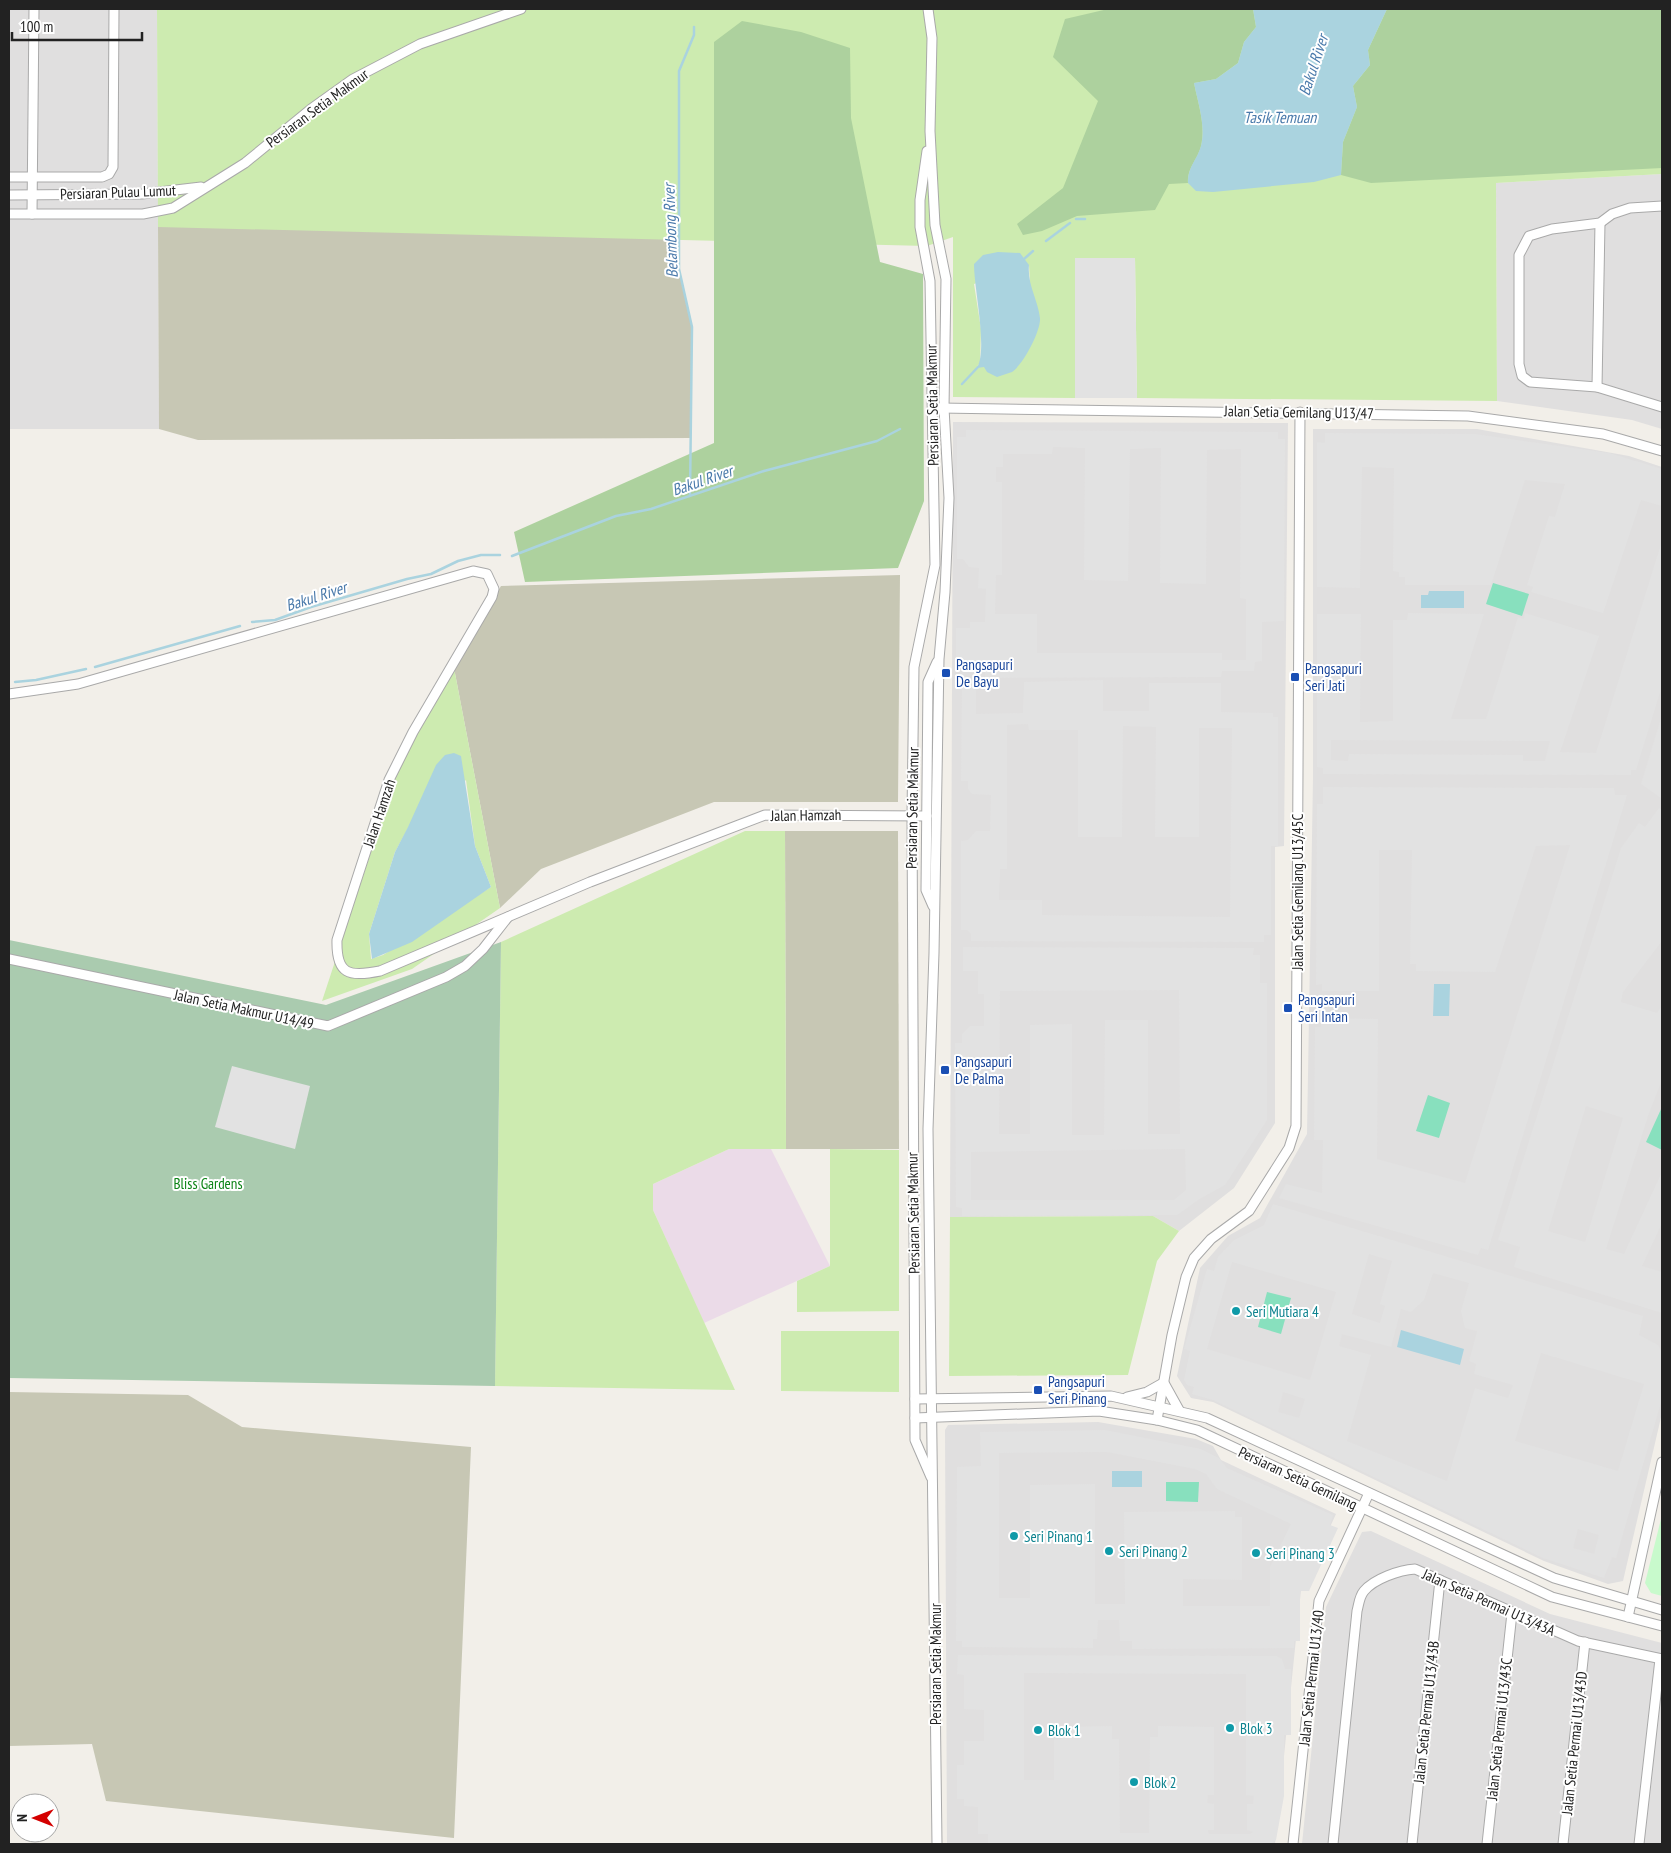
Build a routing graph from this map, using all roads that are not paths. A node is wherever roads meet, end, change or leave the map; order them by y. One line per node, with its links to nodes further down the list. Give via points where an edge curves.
1 (34, 9): 7 (street)
2 (114, 9): 7 (street, via 113,167 102,178)
3 (521, 9): 8 (street, Persiaran Setia Makmur, via 420,44 353,79 245,163)
4 (928, 9): 5 (street, Persiaran Setia Makmur, via 932,38)
5 (930, 131): 17 (street, Persiaran Setia Makmur, via 920,200 920,227 930,281); 18 (street, Persiaran Setia Makmur, via 935,225 946,279)
6 (9, 177): 7 (street)
7 (32, 177): 10 (street)
8 (204, 187): 10 (street, Persiaran Pulau Lumut, via 142,194); 13 (street, Persiaran Pulau Lumut, via 173,208 152,213)
9 (9, 195): 10 (street, Persiaran Pulau Lumut)
10 (32, 195): 13 (street)
11 (1662, 206): 14 (street, via 1630,208 1612,214)
12 (9, 214): 13 (street, Persiaran Pulau Lumut)
13 (32, 214)
14 (1600, 223): 15 (street); 15 (street, via 1538,232 1529,236 1519,255 1518,364 1522,376 1530,382)
15 (1597, 387): 16 (street)
16 (1662, 407)
17 (932, 408): 18 (street, Jalan Setia Gemilang U13/47); 23 (street, Persiaran Setia Makmur, via 935,565 914,667)
18 (944, 408): 19 (street, Jalan Setia Gemilang U13/47); 21 (street, Persiaran Setia Makmur, via 949,498 946,592)
19 (1300, 412): 20 (street, Jalan Setia Gemilang U13/47, via 1513,420 1603,434); 28 (street, Jalan Setia Gemilang U13/45C, via 1296,1126 1290,1148 1249,1211 1211,1239 1194,1258 1186,1277)
20 (1662, 452)
21 (939, 659): 24 (street, via 928,682); 25 (street, Persiaran Setia Makmur)
22 (9, 694): 26 (street, Jalan Hamzah, via 78,684 473,571 487,574 494,589 492,597 413,732 389,780 342,921 337,959 343,969 352,974 380,971)
23 (912, 815): 24 (street, Jalan Hamzah); 26 (street, Jalan Hamzah, via 766,815); 30 (street, Persiaran Setia Makmur)
24 (927, 816): 25 (street, via 926,890)
25 (935, 911): 31 (street, Persiaran Setia Makmur, via 928,1129)
26 (508, 917): 27 (street, Jalan Setia Makmur U14/49, via 465,966 328,1026)
27 (9, 959)
28 (1163, 1383): 29 (street, via 1147,1392); 32 (street, Jalan Setia Gemilang U13/45C); 33 (street)
29 (1123, 1398): 31 (street, Persiaran Setia Gemilang, via 1089,1395); 32 (street, Persiaran Setia Gemilang)
30 (915, 1399): 31 (street, Persiaran Setia Gemilang); 34 (street, Persiaran Setia Makmur)
31 (931, 1399): 35 (street, Persiaran Setia Makmur)
32 (1159, 1405): 33 (street, Persiaran Setia Gemilang); 36 (street, Jalan Setia Gemilang U13/45C)
33 (1179, 1410): 39 (street, Persiaran Setia Gemilang, via 1244,1434)
34 (915, 1418): 35 (street, Persiaran Setia Gemilang); 38 (street, Persiaran Setia Makmur, via 915,1440)
35 (931, 1418): 36 (street, Persiaran Setia Gemilang, via 1099,1410); 38 (street, Persiaran Setia Makmur)
36 (1157, 1420): 40 (street, Persiaran Setia Gemilang, via 1197,1430)
37 (1662, 1462): 42 (street)
38 (934, 1484): 49 (street, Persiaran Setia Makmur)
39 (1369, 1493): 40 (street, Jalan Setia Permai U13/40); 42 (street, Persiaran Setia Gemilang, via 1554,1578)
40 (1362, 1508): 45 (street, Persiaran Setia Gemilang, via 1552,1597); 50 (street, Jalan Setia Permai U13/40, via 1319,1601)
41 (1440, 1580): 44 (street, Jalan Setia Permai U13/43A); 51 (street, Jalan Setia Permai U13/43A, via 1409,1570 1373,1584 1360,1598); 52 (street, Jalan Setia Permai U13/43B)
42 (1630, 1601): 43 (street, Persiaran Setia Gemilang); 45 (street)
43 (1662, 1610)
44 (1512, 1613): 47 (street, Jalan Setia Permai U13/43A); 53 (street, Jalan Setia Permai U13/43C)
45 (1628, 1617): 46 (street, Persiaran Setia Gemilang)
46 (1662, 1626)
47 (1585, 1642): 48 (street, Jalan Setia Permai U13/43A); 54 (street, Jalan Setia Permai U13/43D)
48 (1661, 1659): 55 (street)
49 (937, 1844)
50 (1293, 1844)
51 (1333, 1844)
52 (1412, 1844)
53 (1487, 1844)
54 (1563, 1844)
55 (1639, 1844)

